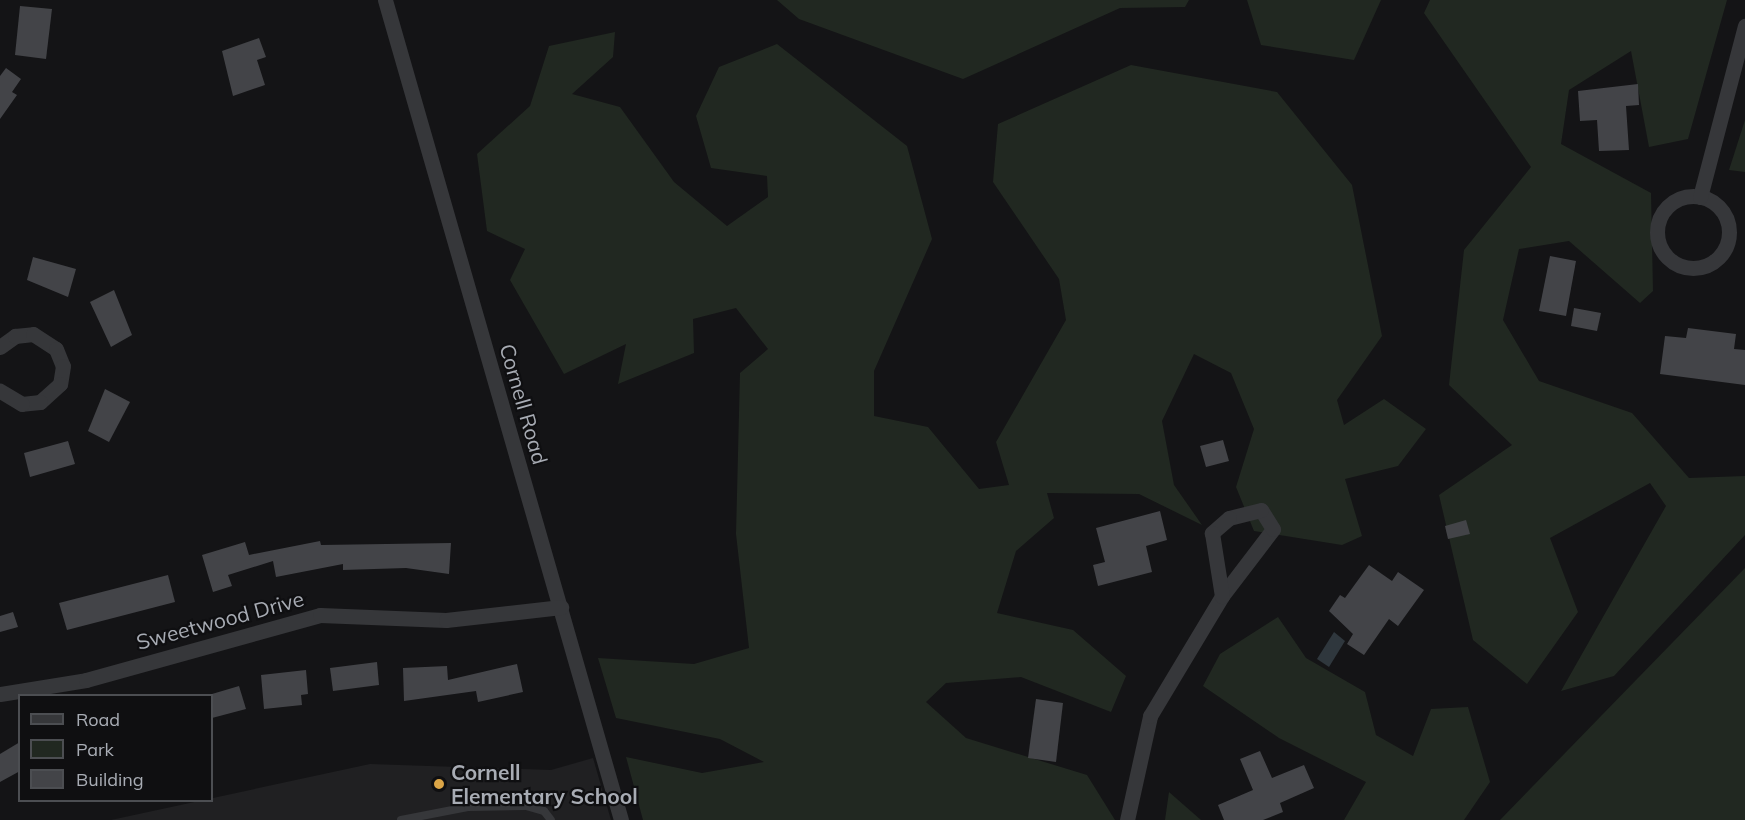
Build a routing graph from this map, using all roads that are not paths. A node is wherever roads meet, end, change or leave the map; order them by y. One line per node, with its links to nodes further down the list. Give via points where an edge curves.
1 (385, 0): 7 (street, Cornell Road)
2 (1745, 26): 3 (street)
3 (1700, 197): 3 (street, via 1669,206 1657,231 1667,256 1692,268 1718,258 1729,232 1719,207)
4 (0, 347): 5 (street, via 15,336 33,334 56,349 63,366 60,384 40,402 22,404)
5 (0, 391)
6 (1222, 596): 6 (street, via 1212,533 1229,518 1261,510 1273,529); 12 (street, via 1150,716)
7 (561, 607): 8 (street, Sweetwood Drive, via 446,620 320,615 86,680); 11 (street, Cornell Road)
8 (0, 694)
9 (401, 820): 10 (lane, via 468,807 526,806 544,811)
10 (551, 820)
11 (621, 820)
12 (1127, 820)

